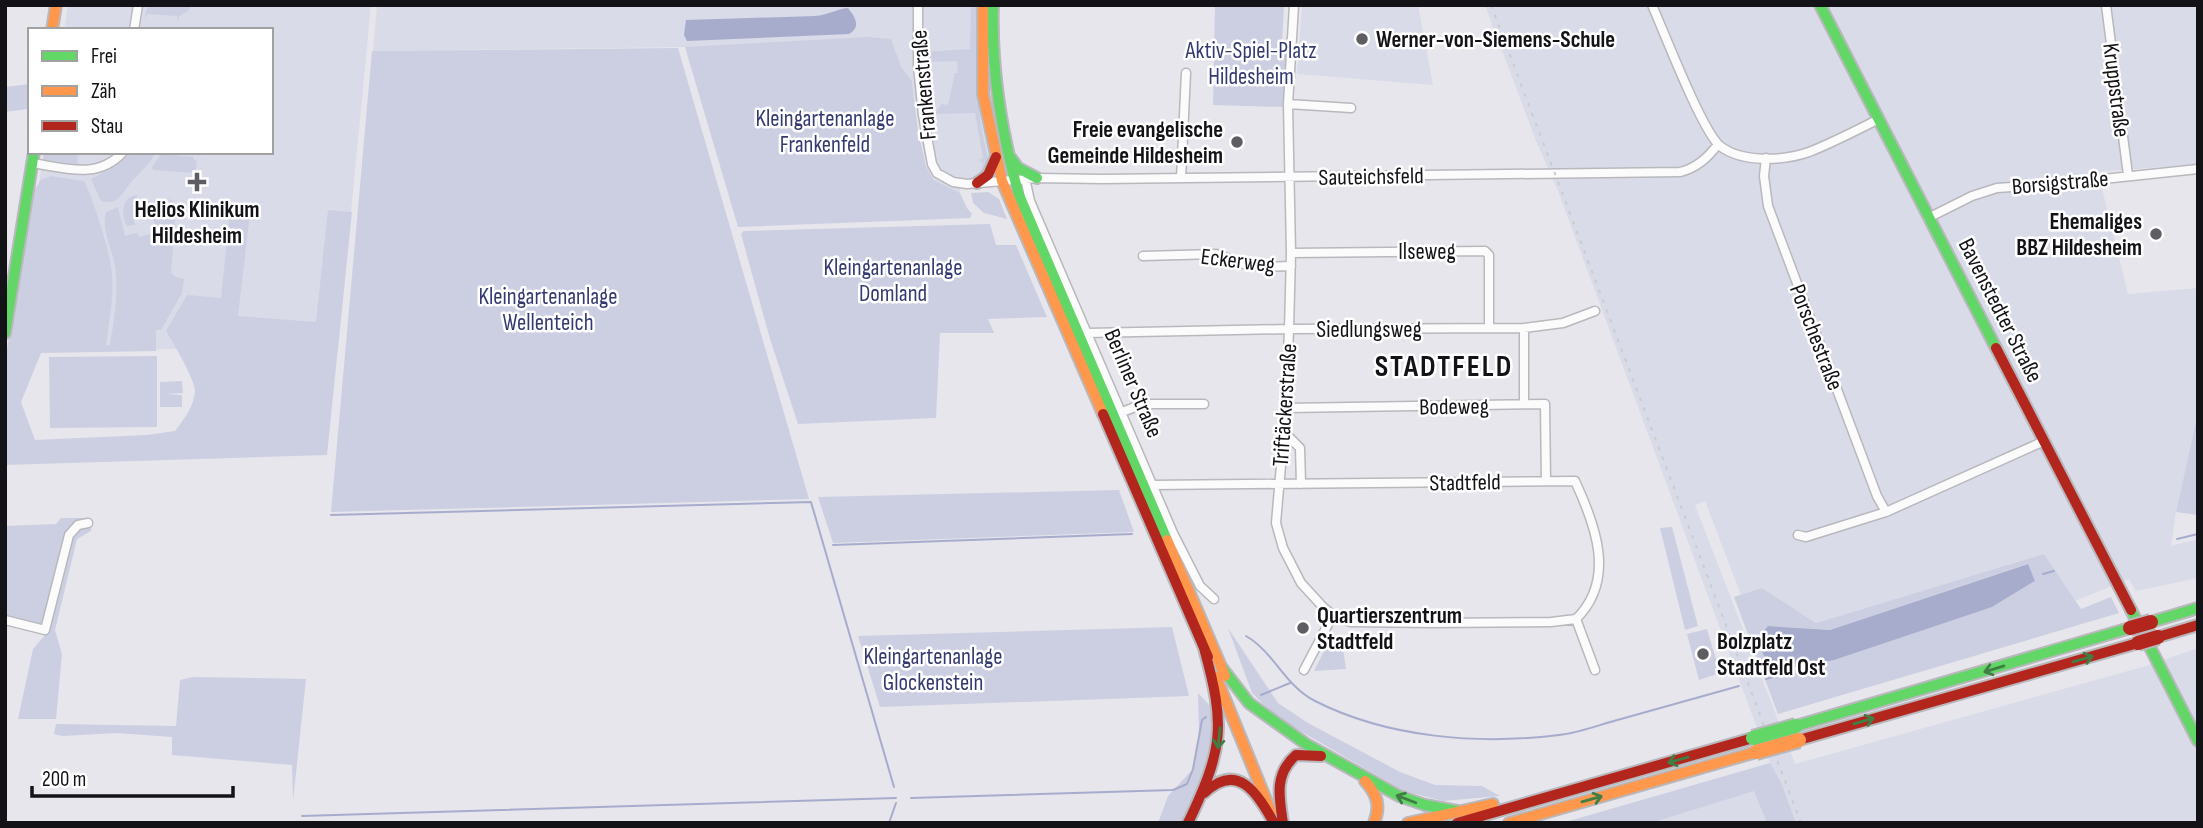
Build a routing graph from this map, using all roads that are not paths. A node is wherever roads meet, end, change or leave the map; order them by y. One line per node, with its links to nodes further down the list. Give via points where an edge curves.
1 (56, 5): 10 (main road)
2 (138, 5): 11 (street)
3 (918, 5): 26 (street, Frankenstraße, via 919,82 932,164 946,180)
4 (983, 5): 18 (main road, Berliner Straße, via 984,94)
5 (993, 5): 18 (main road, Berliner Straße, via 993,77)
6 (1294, 5): 13 (street, Triftäckerstraße)
7 (1652, 5): 16 (street)
8 (1820, 5): 15 (main road, Bavenstedter Straße)
9 (2106, 5): 22 (street, Kruppstraße)
10 (52, 28)
11 (134, 28)
12 (1186, 72): 24 (street)
13 (1288, 104): 14 (street); 23 (street, Triftäckerstraße)
14 (1351, 108)
15 (1877, 120): 20 (street, via 1807,153); 27 (main road, Bavenstedter Straße)
16 (1717, 144): 20 (street, via 1734,155); 23 (street, Sauteichsfeld, via 1694,169 1680,172)
17 (120, 154): 19 (street, via 90,171)
18 (1001, 154): 25 (main road, Berliner Straße); 25 (main road, via 1018,168); 26 (main road, via 988,175)
19 (33, 158): 35 (main road)
20 (1766, 158): 47 (street, Porschestraße, via 1768,206)
21 (2198, 169): 22 (street, Borsigstraße)
22 (2128, 175): 27 (street, Borsigstraße, via 1990,189)
23 (1288, 176): 24 (street, Sauteichsfeld); 28 (street, Triftäckerstraße)
24 (1181, 178): 25 (street, Sauteichsfeld)
25 (1020, 179): 26 (street); 36 (street, Berliner Straße); 51 (main road, via 1024,210); 59 (main road, via 1015,215)
26 (972, 183)
27 (1928, 218): 42 (main road, Bavenstedter Straße)
28 (1291, 253): 30 (street, Triftäckerstraße); 32 (street, Ilseweg, via 1485,251 1489,255)
29 (1143, 256): 30 (street, Eckerweg, via 1216,254 1244,264)
30 (1290, 266): 34 (street, Triftäckerstraße)
31 (1595, 311): 33 (street, Siedlungsweg, via 1563,323)
32 (1489, 328): 33 (street, Siedlungsweg); 34 (street, Siedlungsweg)
33 (1524, 328): 38 (street)
34 (1289, 329): 36 (street, Siedlungsweg); 39 (street, Triftäckerstraße)
35 (5, 333)
36 (1088, 334): 40 (street, Berliner Straße)
37 (1204, 404): 40 (street, via 1143,404)
38 (1524, 404): 39 (street, Bodeweg); 43 (street, via 1545,404)
39 (1286, 408): 41 (street, Triftäckerstraße)
40 (1122, 412): 46 (street, Berliner Straße)
41 (1284, 432): 44 (street, Triftäckerstraße); 45 (street, via 1300,448)
42 (2042, 442): 47 (street); 58 (main road, Bavenstedter Straße)
43 (1546, 481): 45 (street, Stadtfeld); 55 (street, Stadtfeld, via 1575,481 1596,540 1596,589)
44 (1278, 484): 45 (street, Stadtfeld); 46 (street, Stadtfeld); 54 (street, Triftäckerstraße, via 1276,523 1283,548 1301,583)
45 (1301, 484)
46 (1152, 485): 49 (street, Berliner Straße)
47 (1886, 512): 50 (street)
48 (88, 523): 56 (street, via 78,525 69,535 45,631)
49 (1173, 533): 51 (main road); 52 (street, Berliner Straße, via 1200,586)
50 (1798, 536)
51 (1173, 556): 60 (main road)
52 (1214, 599)
53 (2198, 608): 58 (main road, bridge, via 2151,622)
54 (1333, 615): 55 (street, via 1368,624); 61 (street)
55 (1576, 619): 62 (street)
56 (5, 620)
57 (2198, 625): 58 (main road, bridge, via 2158,637)
58 (2137, 636): 63 (main road, Bavenstedter Straße); 67 (main road, bridge)
59 (1204, 648): 66 (main road, one-way to 66, via 1221,729 1213,768); 70 (main road)
60 (1222, 668): 64 (main road, via 1259,712); 71 (main road)
61 (1304, 670)
62 (1595, 670)
63 (2198, 741)
64 (1331, 758): 65 (main road); 71 (main road, via 1296,755 1283,766 1279,794)
65 (1360, 774): 68 (main road, one-way to 65, via 1409,800); 72 (main road, via 1378,801)
66 (1199, 800): 69 (main road); 70 (main road, via 1216,782 1234,779 1258,794)
67 (1524, 815): 68 (main road, via 1500,803); 74 (main road)
68 (1457, 817): 73 (main road)
69 (1188, 823)
70 (1275, 823)
71 (1283, 823)
72 (1374, 823)
73 (1408, 823)
74 (1509, 823)

